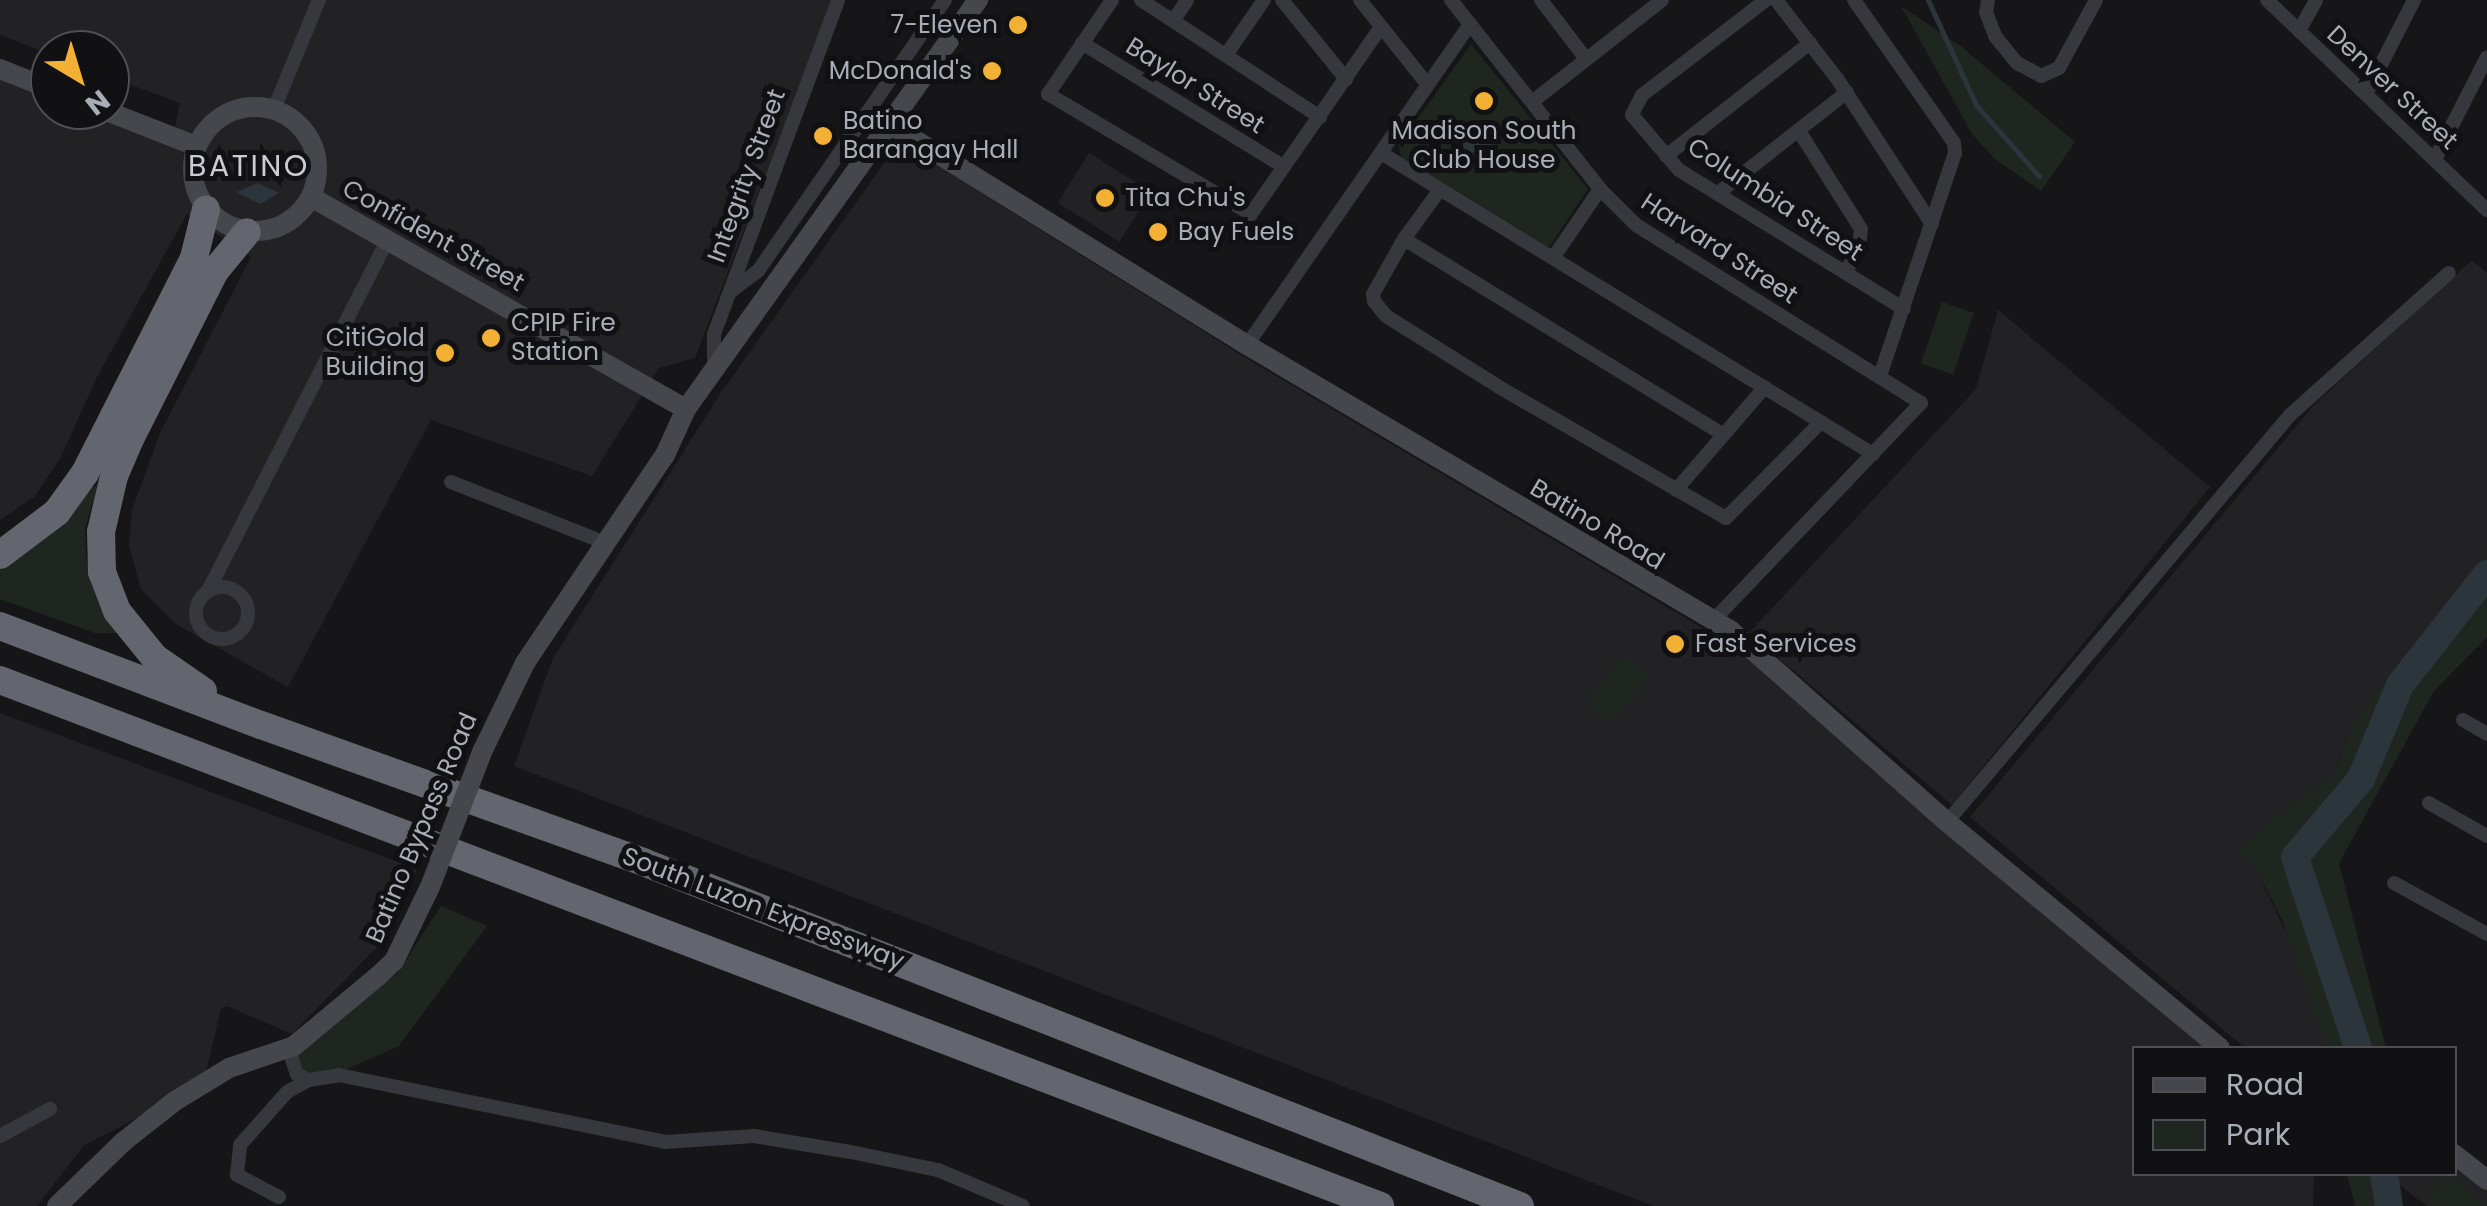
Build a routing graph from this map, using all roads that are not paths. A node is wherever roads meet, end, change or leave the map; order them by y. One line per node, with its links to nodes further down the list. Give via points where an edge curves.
1 (318, 0): 38 (street)
2 (838, 0): 61 (street, Integrity Street)
3 (945, 0): 61 (street, via 758,271)
4 (978, 0): 41 (main road, Batino Bypass Road)
5 (1112, 0): 26 (street)
6 (1141, 0): 22 (street)
7 (1188, 0): 22 (street)
8 (1264, 0): 28 (street)
9 (1282, 0): 32 (street)
10 (1360, 0): 24 (street)
11 (1451, 0): 23 (street, Harvard Street)
12 (1662, 0): 30 (street)
13 (1766, 0): 45 (street, Columbia Street, via 1634,106 1632,115)
14 (1776, 0): 27 (street)
15 (1854, 0): 54 (street, via 1954,142)
16 (1988, 0): 17 (street, via 1988,22 2017,62 2030,73 2052,74)
17 (2096, 0)
18 (2267, 0): 25 (street, Denver Street)
19 (2316, 0): 25 (street)
20 (2414, 0): 36 (street)
21 (1550, 3): 30 (street)
22 (1172, 21): 28 (street)
23 (1470, 24): 34 (street); 37 (street, Harvard Street)
24 (1381, 27): 32 (street); 34 (street)
25 (2300, 31): 36 (street, Denver Street)
26 (1082, 43): 47 (street, Baylor Street); 47 (street, via 1048,94 1251,214)
27 (1810, 43): 35 (street); 45 (street)
28 (1226, 55): 39 (street)
29 (2487, 56): 46 (street)
30 (1586, 59): 37 (street)
31 (0, 69): 33 (main road)
32 (1346, 78): 39 (street)
33 (30, 81)
34 (1427, 84): 44 (street)
35 (1847, 92): 42 (street); 54 (street)
36 (2366, 94): 46 (street, Denver Street)
37 (1532, 102): 48 (street, Harvard Street)
38 (274, 109): 43 (main road, via 237,109 220,117); 51 (main road, via 297,123 313,145 318,171)
39 (1320, 116): 47 (street)
40 (130, 120): 43 (main road)
41 (891, 125): 63 (main road, Batino Road); 64 (main road, Batino Bypass Road)
42 (1799, 131): 50 (street); 59 (street, via 1861,229 1858,252)
43 (196, 146): 52 (main road, via 192,179)
44 (1381, 153): 49 (street); 63 (street)
45 (1666, 156): 50 (street, Columbia Street)
46 (2435, 159): 53 (street, Denver Street)
47 (1284, 167)
48 (1600, 188): 58 (street); 65 (street, Harvard Street, via 1648,233)
49 (1439, 191): 57 (street); 58 (street)
50 (1717, 194): 59 (street, Columbia Street)
51 (310, 197): 55 (main road, via 284,224); 56 (main road, Confident Street)
52 (206, 209): 55 (main road); 74 (highway, via 194,258 86,473 58,512)
53 (2487, 210)
54 (1932, 224): 62 (street)
55 (247, 232): 80 (highway, via 215,271 130,439 104,510 100,552 107,591 143,646)
56 (388, 239): 67 (main road, Confident Street); 75 (street)
57 (1404, 239): 69 (street); 72 (street, via 1373,294 1378,309)
58 (1553, 258): 66 (street)
59 (1845, 272): 62 (street, Columbia Street)
60 (2448, 272): 83 (street, via 2290,415)
61 (728, 294): 64 (street, Integrity Street, via 714,334)
62 (1904, 309): 65 (street)
63 (1246, 345): 76 (main road, Batino Road)
64 (714, 370): 67 (main road, Batino Bypass Road)
65 (1880, 376): 70 (street, Harvard Street, via 1921,404)
66 (1765, 387): 68 (street); 69 (street)
67 (686, 409): 73 (main road, Batino Bypass Road, via 665,454)
68 (1820, 422): 70 (street); 72 (street, via 1726,518)
69 (1722, 434): 72 (street)
70 (1873, 454): 76 (street)
71 (451, 482): 73 (street)
72 (1676, 490)
73 (606, 543): 87 (main road, Batino Bypass Road, bridge, via 526,663 394,961)
74 (0, 555)
75 (208, 590)
76 (1713, 621): 83 (main road, Batino Road)
77 (0, 626): 80 (highway, South Luzon Expressway)
78 (0, 680): 97 (highway)
79 (2462, 720): 81 (street)
80 (260, 726): 98 (highway, South Luzon Expressway, via 643,862)
81 (2487, 734)
82 (2429, 803): 84 (street)
83 (1947, 822): 88 (main road, Batino Road)
84 (2487, 836)
85 (2394, 882): 86 (street)
86 (2487, 934)
87 (294, 1046): 89 (street, via 290,1056 297,1074); 95 (main road, Batino Bypass Road, via 229,1068 175,1101)
88 (2218, 1046)
89 (309, 1080): 94 (street, via 287,1092 240,1145 237,1175); 96 (street, via 339,1075 665,1142 754,1136 850,1152 938,1170)
90 (50, 1109): 91 (street)
91 (0, 1136)
92 (2457, 1156): 93 (main road)
93 (2487, 1180)
94 (279, 1196)
95 (57, 1206)
96 (1023, 1206)
97 (1380, 1206)
98 (1520, 1206)

